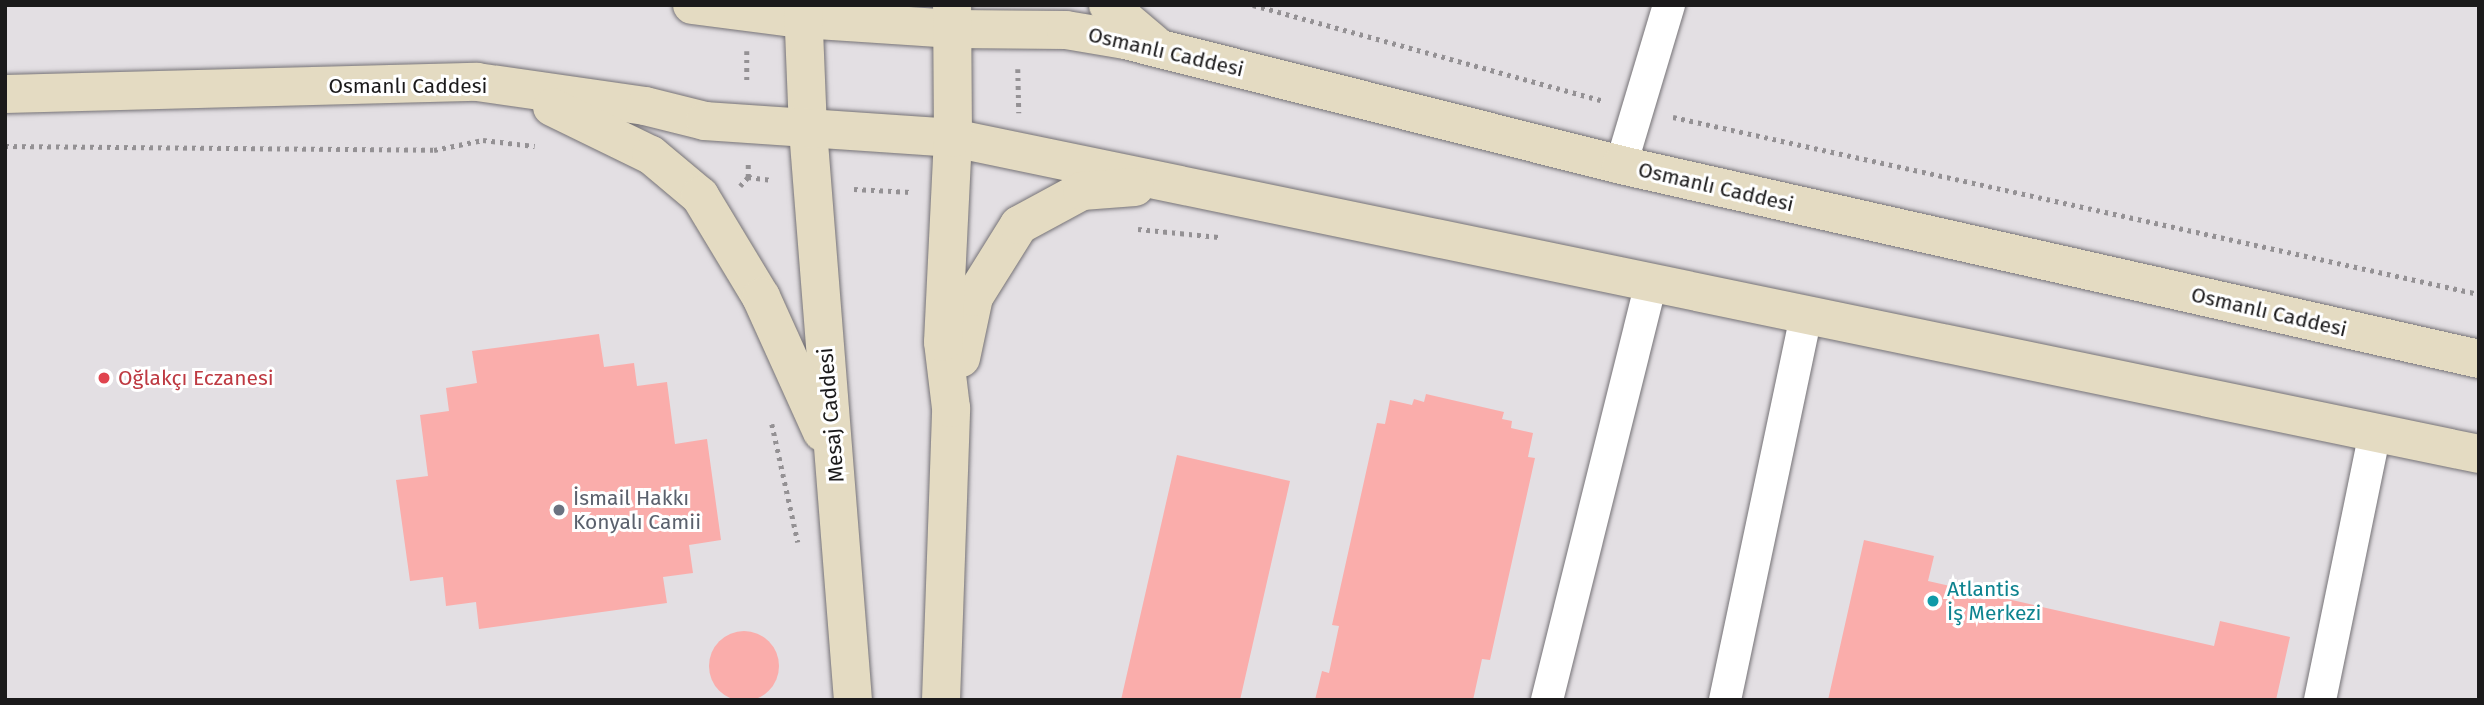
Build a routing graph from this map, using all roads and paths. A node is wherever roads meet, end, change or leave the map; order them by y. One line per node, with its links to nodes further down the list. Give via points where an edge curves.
1 (692, 5): 5 (street)
2 (1108, 5): 8 (street)
3 (1253, 5): 11 (path, via 1543,87)
4 (1669, 5): 11 (street)
5 (803, 12): 6 (street, Osmanlı Caddesi); 12 (street, Mesaj Caddesi)
6 (953, 17): 7 (street, Osmanlı Caddesi); 13 (street)
7 (1015, 29): 8 (street, Osmanlı Caddesi, via 1066,30); 16 (path)
8 (1158, 48): 17 (street, Osmanlı Caddesi)
9 (477, 82): 10 (street, Osmanlı Caddesi); 12 (street, Osmanlı Caddesi, via 645,106 705,121); 30 (street, via 597,126 651,155 700,195 761,297)
10 (5, 94)
11 (1638, 109): 17 (street); 23 (path)
12 (808, 130): 13 (street, Osmanlı Caddesi); 19 (street, Mesaj Caddesi)
13 (953, 138): 16 (street); 21 (street)
14 (5, 146): 15 (path, via 433,150 483,140)
15 (543, 146)
16 (1018, 150): 20 (street)
17 (1622, 165): 25 (street, Osmanlı Caddesi)
18 (748, 177): 19 (path)
19 (812, 184): 21 (path, via 876,192); 30 (street, Mesaj Caddesi)
20 (1182, 184): 22 (street); 26 (street, via 1082,191 1019,225 974,296)
21 (951, 191): 26 (street, via 943,342)
22 (1651, 282): 24 (street); 34 (street)
23 (2479, 294)
24 (1806, 315): 28 (street); 35 (street)
25 (2479, 359)
26 (951, 408): 33 (street)
27 (769, 412): 31 (path)
28 (2375, 431): 29 (street); 36 (street)
29 (2479, 454)
30 (834, 458): 32 (street, Mesaj Caddesi)
31 (798, 545)
32 (853, 700)
33 (941, 700)
34 (1547, 700)
35 (1725, 700)
36 (2320, 700)

